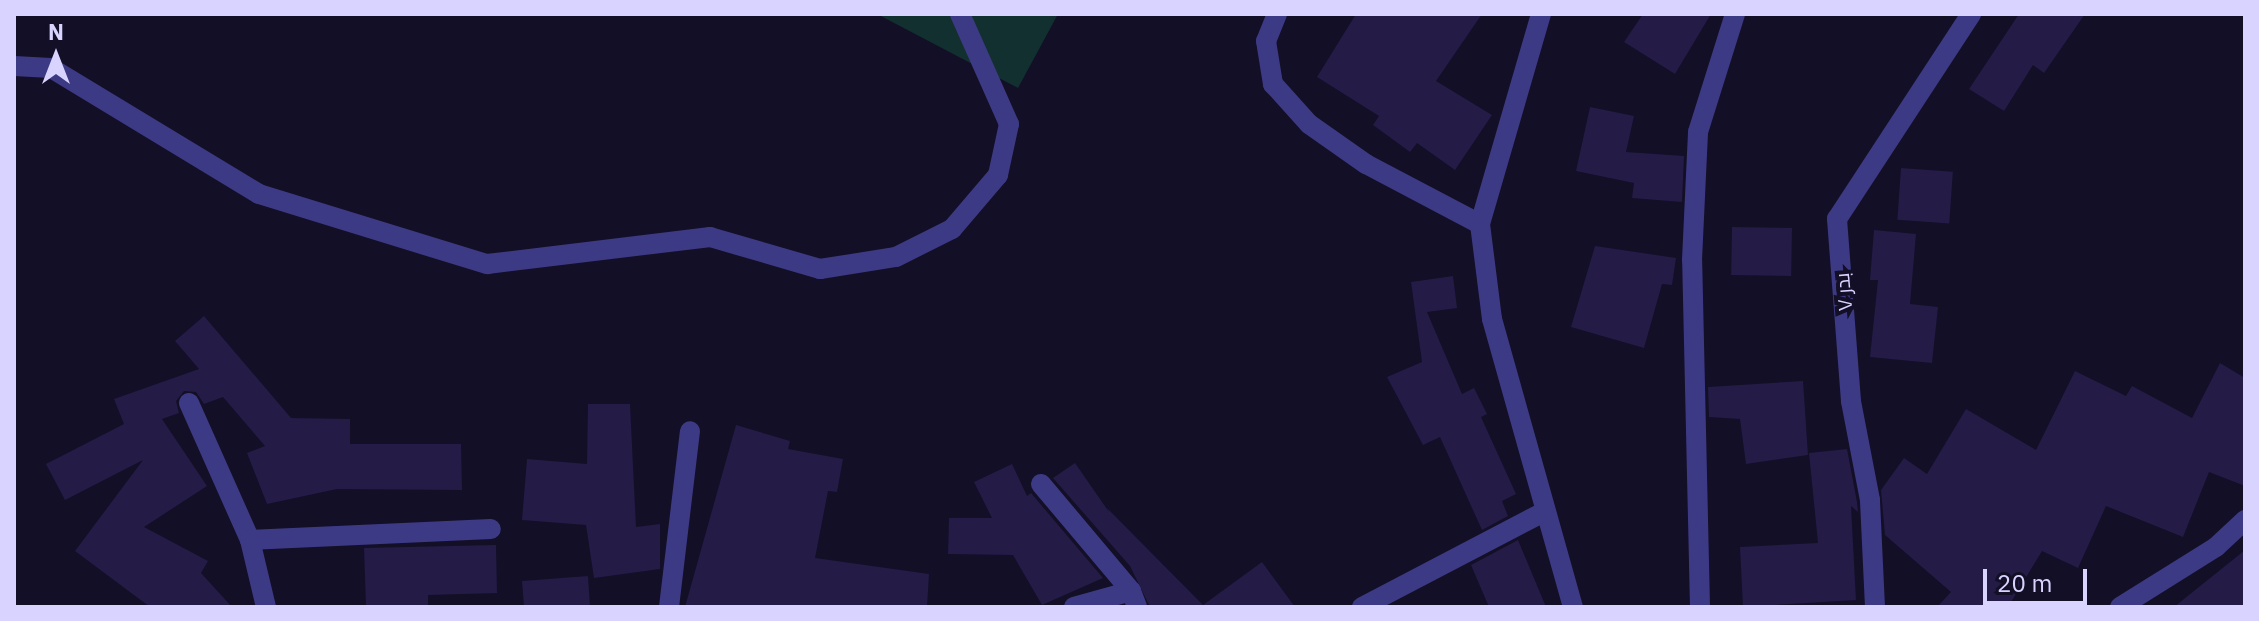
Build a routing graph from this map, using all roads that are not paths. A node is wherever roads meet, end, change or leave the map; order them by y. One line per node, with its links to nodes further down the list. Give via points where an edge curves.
1 (960, 14): 6 (street, via 1009,124 998,175 952,229 896,257 820,269 710,237 487,264 259,194 51,68)
2 (1277, 14): 7 (street, via 1266,41 1273,84 1309,124 1366,164)
3 (1541, 14): 7 (street)
4 (1735, 14): 21 (street, via 1698,132 1692,260)
5 (1971, 14): 22 (street, بدر ۷, via 1837,219 1851,401 1870,500)
6 (14, 66)
7 (1480, 224): 11 (street, via 1492,319)
8 (189, 403): 14 (street)
9 (690, 431): 17 (street)
10 (1041, 484): 15 (street)
11 (1544, 512): 19 (street); 20 (street)
12 (2245, 520): 23 (street, via 2216,547)
13 (491, 529): 14 (street)
14 (250, 540): 16 (street)
15 (1134, 599): 18 (street)
16 (266, 607)
17 (669, 607)
18 (1074, 607)
19 (1362, 607)
20 (1573, 607)
21 (1700, 607)
22 (1875, 607)
23 (2120, 607)

